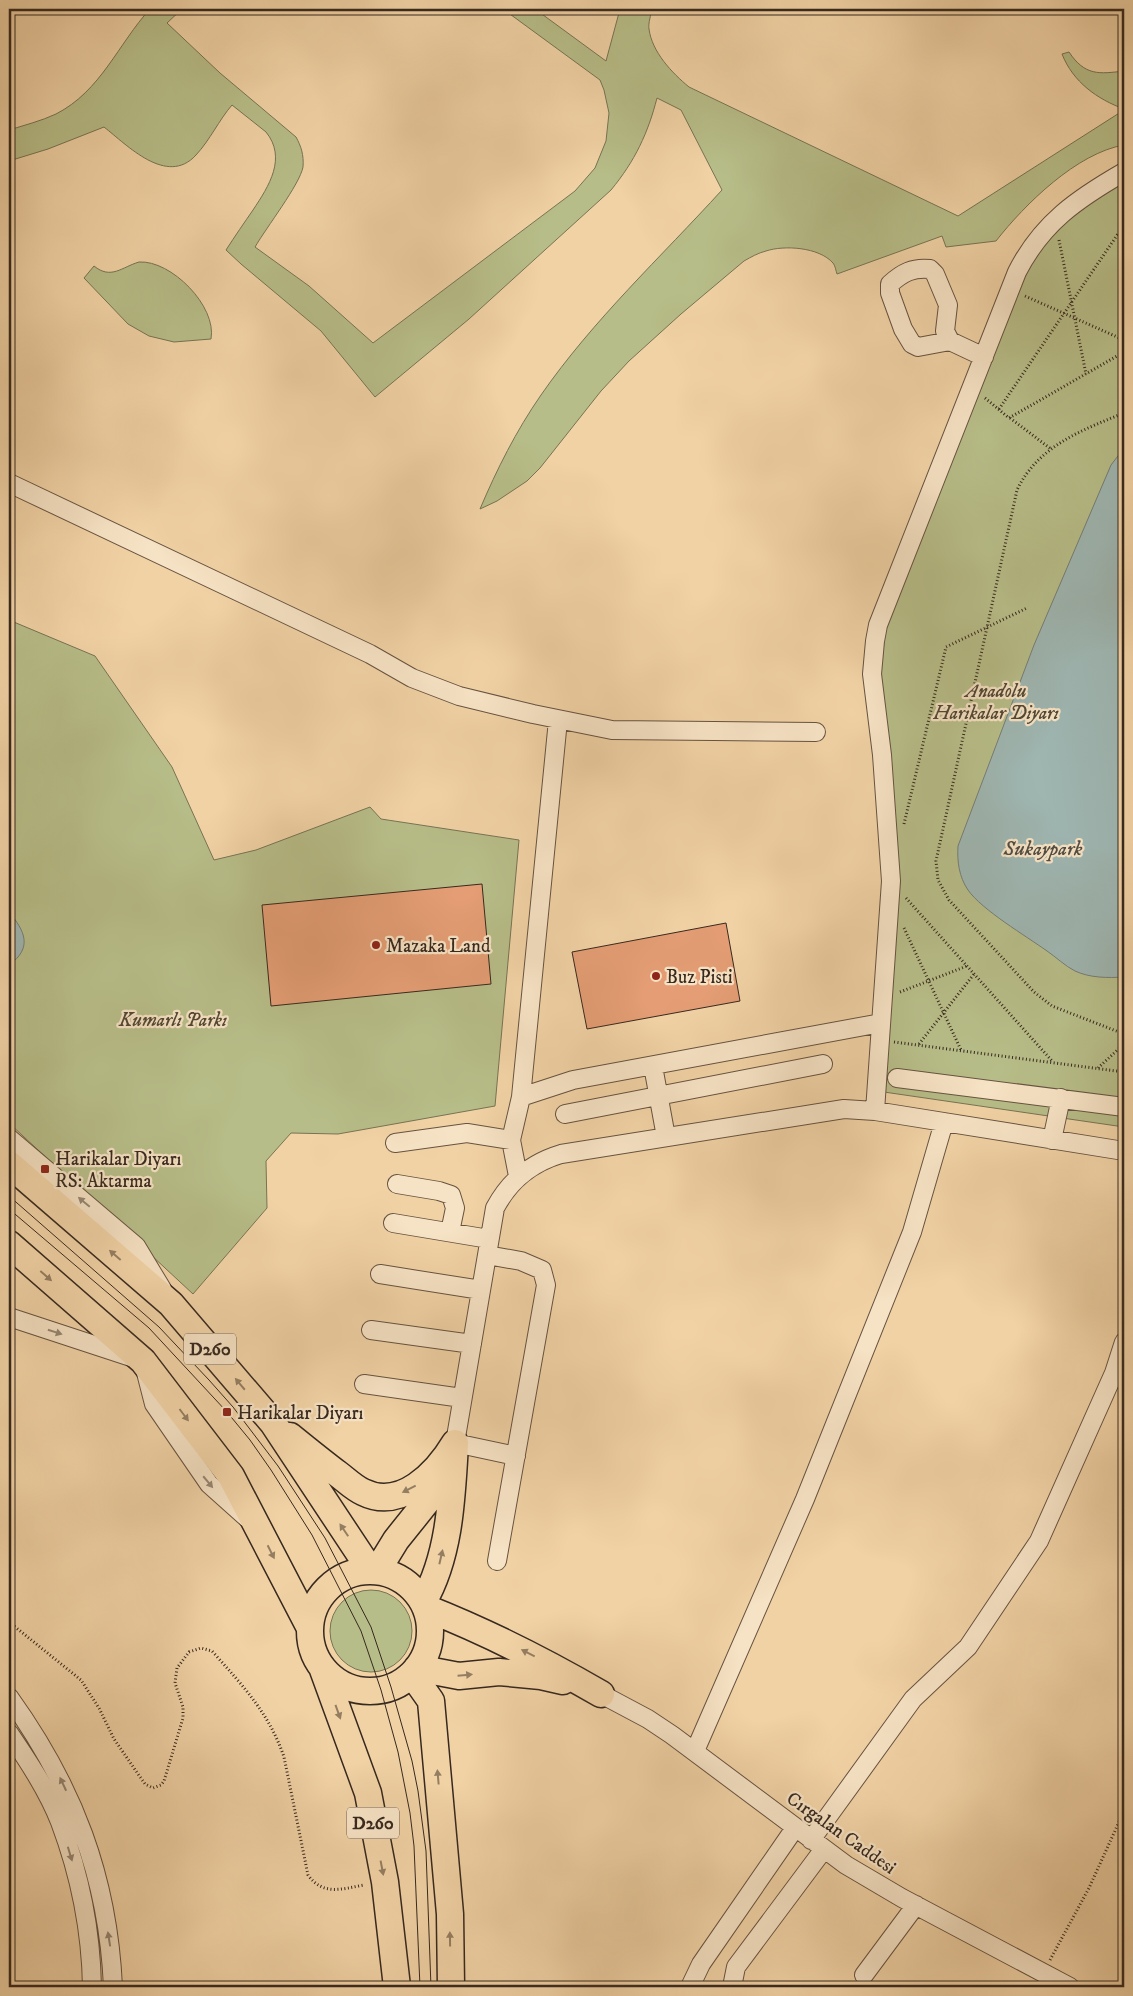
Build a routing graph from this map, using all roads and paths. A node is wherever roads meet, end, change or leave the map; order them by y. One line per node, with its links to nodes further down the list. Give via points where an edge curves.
1 (1124, 172): 2 (street)
2 (1055, 220): 4 (street, via 1036,240); 5 (path)
3 (1124, 225): 5 (path)
4 (1010, 290): 6 (path); 11 (street)
5 (1071, 303): 6 (path); 7 (path)
6 (1064, 314): 7 (path); 14 (path, via 999,409)
7 (1074, 318): 8 (path); 12 (path)
8 (1124, 340)
9 (950, 341): 9 (street, via 945,331 948,305 935,274 930,268 902,273 890,284 890,293 912,344 918,347); 11 (street)
10 (1124, 352): 12 (path)
11 (984, 357): 22 (street, via 874,641 872,674 882,755)
12 (1086, 374): 14 (path)
13 (1124, 413): 15 (path, via 1081,430)
14 (1010, 418): 15 (path)
15 (1051, 449): 18 (path, via 1028,470 1017,490)
16 (9, 483): 19 (street, via 435,688)
17 (1027, 608): 18 (path)
18 (985, 628): 21 (path, via 946,647); 29 (path, via 936,851 938,880 949,900 1041,998 1052,1006)
19 (558, 720): 20 (street, via 612,730); 39 (street)
20 (816, 732)
21 (904, 825)
22 (891, 889): 23 (path); 25 (path); 26 (street)
23 (966, 966): 24 (path); 25 (path)
24 (974, 974): 27 (path); 33 (path)
25 (929, 981): 26 (path); 27 (path)
26 (883, 999): 28 (street)
27 (944, 1013): 31 (path); 32 (path)
28 (880, 1031): 31 (path); 35 (street); 43 (street)
29 (1124, 1034)
30 (1124, 1044): 36 (path)
31 (919, 1045): 32 (path)
32 (961, 1050): 33 (path)
33 (1053, 1062): 36 (path)
34 (823, 1064): 40 (street)
35 (653, 1066): 39 (street, via 573,1080); 40 (street)
36 (1098, 1068): 37 (path)
37 (1124, 1072)
38 (897, 1078): 41 (street)
39 (521, 1097): 48 (street)
40 (659, 1097): 44 (street); 46 (street)
41 (1061, 1098): 42 (street); 49 (street)
42 (1124, 1107)
43 (875, 1111): 45 (street); 46 (street, via 844,1109)
44 (565, 1114)
45 (944, 1122): 49 (street); 82 (street, via 912,1232 808,1490)
46 (666, 1137): 53 (street, via 561,1154 538,1162)
47 (9, 1138): 61 (street, one-way to 47, via 136,1246)
48 (511, 1140): 50 (street, via 467,1133); 53 (street)
49 (1052, 1140): 51 (street)
50 (395, 1142)
51 (1124, 1151)
52 (9, 1164): 61 (highway, D260, one-way to 52)
53 (518, 1176): 58 (street, via 494,1208)
54 (397, 1184): 56 (street, via 439,1190 451,1195 455,1208)
55 (392, 1223): 56 (street)
56 (450, 1232): 58 (street)
57 (9, 1244): 66 (highway, one-way to 66)
58 (488, 1248): 60 (street); 71 (street, via 542,1270 546,1285)
59 (380, 1274): 60 (street)
60 (481, 1290): 65 (street)
61 (171, 1304): 69 (highway, D260, one-way to 61)
62 (9, 1317): 66 (street, one-way to 66)
63 (371, 1330): 65 (street)
64 (1124, 1342): 85 (street, via 1114,1373 1039,1541 968,1647 913,1699)
65 (472, 1344): 68 (street)
66 (143, 1361): 76 (highway, one-way to 76, via 231,1476)
67 (364, 1384): 68 (street)
68 (462, 1398): 70 (street)
69 (273, 1423): 70 (highway, one-way to 69, via 436,1469 415,1487 395,1496 376,1497 360,1491); 73 (highway, D260, one-way to 69)
70 (455, 1443): 71 (street); 73 (highway, via 432,1494); 74 (highway, one-way to 70, via 434,1584 446,1534)
71 (516, 1456): 72 (street)
72 (497, 1561)
73 (374, 1571): 74 (highway, via 400,1578 411,1586); 76 (highway, via 344,1576 328,1588 315,1606)
74 (425, 1605): 78 (highway, via 430,1634 426,1652); 79 (highway, one-way to 74, via 520,1650)
75 (9, 1622): 86 (path, via 81,1680 114,1739 145,1784 153,1788 164,1781 184,1718 175,1683 177,1668 189,1652 201,1648 212,1651 260,1707 278,1740 306,1869 312,1880 330,1891)
76 (310, 1628): 77 (highway, via 311,1641)
77 (321, 1666): 78 (highway, via 339,1682 362,1691 391,1687); 86 (highway, D260, one-way to 86, via 368,1793)
78 (415, 1671): 79 (highway, one-way to 79, via 459,1676 499,1672 541,1676); 93 (highway, one-way to 78, via 450,1914 431,1701)
79 (601, 1694): 82 (street, Cırgalan Caddesi, via 648,1719)
80 (9, 1696): 91 (street, one-way to 80, via 112,1956 101,1891 87,1843 56,1771)
81 (9, 1733): 90 (street, one-way to 90, via 30,1764 60,1822 83,1898)
82 (696, 1751): 84 (street, Cırgalan Caddesi)
83 (1124, 1811): 88 (path, via 1089,1888)
84 (795, 1828): 85 (street, Cırgalan Caddesi); 94 (street, via 701,1964)
85 (817, 1844): 87 (street, Cırgalan Caddesi); 95 (street, via 736,1967)
86 (385, 1882): 92 (highway, D260)
87 (916, 1906): 88 (street, Cırgalan Caddesi); 89 (street)
88 (1043, 1973): 96 (street, Cırgalan Caddesi)
89 (864, 1975)
90 (92, 1987)
91 (113, 1987)
92 (397, 1987)
93 (451, 1987)
94 (690, 1987)
95 (732, 1987)
96 (1070, 1987)

